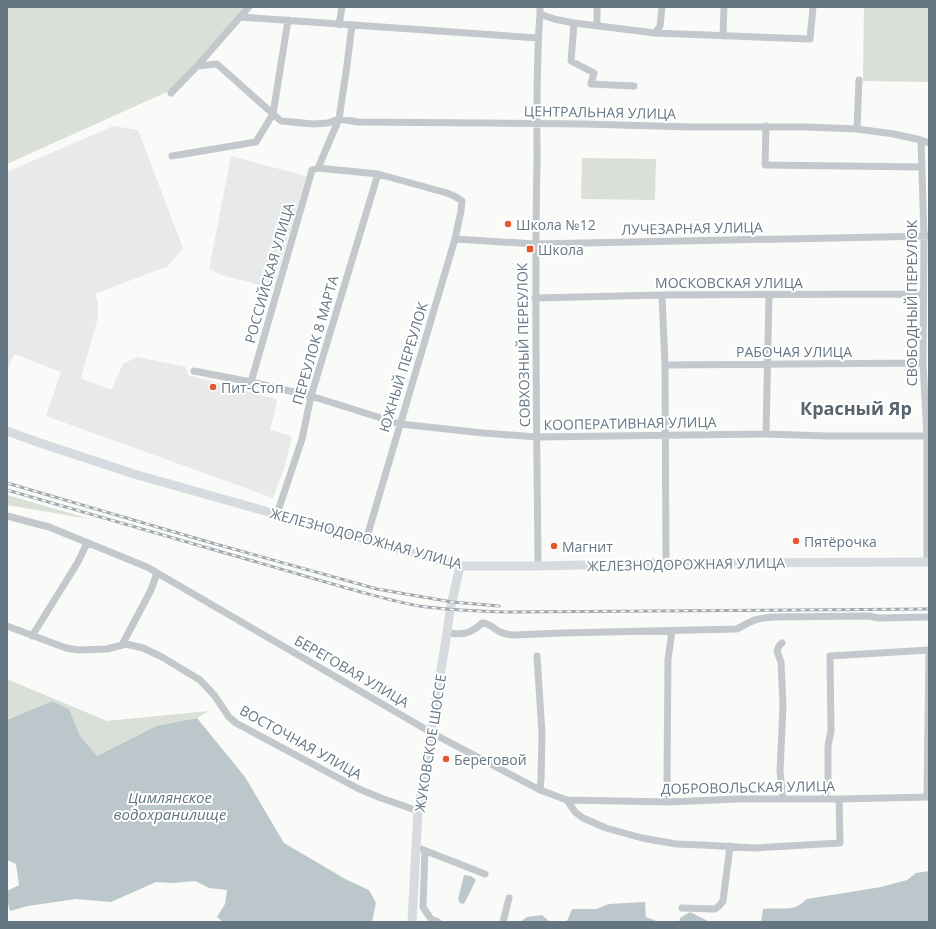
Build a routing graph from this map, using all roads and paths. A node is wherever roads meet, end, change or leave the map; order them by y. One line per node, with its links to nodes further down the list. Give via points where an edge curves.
1 (249, 7): 8 (street)
2 (342, 7): 11 (street)
3 (597, 7): 13 (street)
4 (662, 7): 14 (street, via 660,26)
5 (724, 7): 15 (street)
6 (813, 7): 15 (street, via 810,39)
7 (540, 11): 10 (street, via 554,19); 16 (street, СОВХОЗНЫЙ ПЕРЕУЛОК)
8 (240, 17): 9 (street); 17 (street)
9 (288, 20): 11 (street); 21 (street)
10 (574, 23): 13 (street); 19 (street, via 570,61 594,73 591,84)
11 (339, 25): 12 (street)
12 (352, 25): 16 (street); 22 (street, РОССИЙСКАЯ УЛИЦА)
13 (597, 26): 14 (street)
14 (655, 33): 15 (street)
15 (723, 36)
16 (538, 38): 23 (street, СОВХОЗНЫЙ ПЕРЕУЛОК)
17 (197, 66): 20 (street); 21 (street, ЦЕНТРАЛЬНАЯ УЛИЦА, via 217,64)
18 (859, 80): 25 (street)
19 (634, 86)
20 (171, 93)
21 (273, 114): 22 (street, ЦЕНТРАЛЬНАЯ УЛИЦА, via 281,121 312,124); 28 (street, via 256,142)
22 (339, 119): 23 (street, ЦЕНТРАЛЬНАЯ УЛИЦА, via 358,122); 30 (street, РОССИЙСКАЯ УЛИЦА)
23 (537, 124): 24 (street, ЦЕНТРАЛЬНАЯ УЛИЦА); 34 (street, СОВХОЗНЫЙ ПЕРЕУЛОК)
24 (766, 126): 25 (street, ЦЕНТРАЛЬНАЯ УЛИЦА); 29 (street, via 765,166)
25 (857, 129): 26 (street, ЦЕНТРАЛЬНАЯ УЛИЦА)
26 (921, 140): 27 (street, ЦЕНТРАЛЬНАЯ УЛИЦА); 29 (street, СВОБОДНЫЙ ПЕРЕУЛОК)
27 (929, 143)
28 (172, 156)
29 (922, 167): 32 (street, СВОБОДНЫЙ ПЕРЕУЛОК)
30 (315, 169): 31 (street); 43 (street, РОССИЙСКАЯ УЛИЦА)
31 (378, 174): 33 (street, ЮЖНЫЙ ПЕРЕУЛОК, via 446,193 462,201); 44 (street, ПЕРЕУЛОК 8 МАРТА)
32 (927, 236): 34 (street, ЛУЧЕЗАРНАЯ УЛИЦА); 35 (street, СВОБОДНЫЙ ПЕРЕУЛОК)
33 (455, 238): 34 (street, ЛУЧЕЗАРНАЯ УЛИЦА); 45 (street, ЮЖНЫЙ ПЕРЕУЛОК)
34 (535, 244): 38 (street, СОВХОЗНЫЙ ПЕРЕУЛОК)
35 (923, 294): 37 (street, МОСКОВСКАЯ УЛИЦА); 39 (street, СВОБОДНЫЙ ПЕРЕУЛОК)
36 (662, 295): 37 (street, МОСКОВСКАЯ УЛИЦА); 38 (street, МОСКОВСКАЯ УЛИЦА); 41 (street)
37 (769, 295): 40 (street)
38 (535, 298): 50 (street, СОВХОЗНЫЙ ПЕРЕУЛОК)
39 (923, 363): 40 (street, РАБОЧАЯ УЛИЦА); 49 (street, СВОБОДНЫЙ ПЕРЕУЛОК)
40 (767, 364): 41 (street, РАБОЧАЯ УЛИЦА); 47 (street)
41 (665, 365): 48 (street)
42 (194, 371): 43 (street, КООПЕРАТИВНАЯ УЛИЦА)
43 (251, 382): 44 (street, КООПЕРАТИВНАЯ УЛИЦА)
44 (311, 396): 45 (street, КООПЕРАТИВНАЯ УЛИЦА); 51 (street, ПЕРЕУЛОК 8 МАРТА, via 302,439)
45 (400, 424): 50 (street, КООПЕРАТИВНАЯ УЛИЦА); 53 (street, ЮЖНЫЙ ПЕРЕУЛОК)
46 (7, 431): 51 (main road, ЖЕЛЕЗНОДОРОЖНАЯ УЛИЦА, via 134,474)
47 (766, 434): 48 (street, КООПЕРАТИВНАЯ УЛИЦА); 49 (street, КООПЕРАТИВНАЯ УЛИЦА)
48 (664, 435): 50 (street, КООПЕРАТИВНАЯ УЛИЦА); 56 (street)
49 (928, 436): 55 (street, СВОБОДНЫЙ ПЕРЕУЛОК)
50 (537, 437): 58 (street, СОВХОЗНЫЙ ПЕРЕУЛОК)
51 (277, 514): 53 (main road, ЖЕЛЕЗНОДОРОЖНАЯ УЛИЦА)
52 (7, 516): 54 (street, БЕРЕГОВАЯ УЛИЦА, via 49,527)
53 (366, 540): 57 (main road, ЖЕЛЕЗНОДОРОЖНАЯ УЛИЦА)
54 (87, 543): 59 (street, БЕРЕГОВАЯ УЛИЦА); 64 (street)
55 (928, 562): 56 (main road, ЖЕЛЕЗНОДОРОЖНАЯ УЛИЦА)
56 (666, 563): 58 (main road, ЖЕЛЕЗНОДОРОЖНАЯ УЛИЦА)
57 (460, 566): 58 (main road, ЖЕЛЕЗНОДОРОЖНАЯ УЛИЦА); 63 (main road, ЖУКОВСКОЕ ШОССЕ, via 450,610)
58 (538, 566)
59 (157, 573): 66 (street, via 151,590); 69 (street, БЕРЕГОВАЯ УЛИЦА)
60 (929, 617): 62 (street, via 774,617 753,620 737,629)
61 (7, 626): 64 (street, ВОСТОЧНАЯ УЛИЦА)
62 (672, 631): 63 (street, via 508,635 487,623 482,623 469,632); 76 (street, via 668,659)
63 (448, 633): 69 (main road, ЖУКОВСКОЕ ШОССЕ)
64 (32, 636): 66 (street, ВОСТОЧНАЯ УЛИЦА, via 78,650 107,649)
65 (782, 643): 75 (street, via 777,651 783,706 780,771)
66 (122, 645): 77 (street, ВОСТОЧНАЯ УЛИЦА, via 143,648 200,680 214,695 228,717 236,723 359,789)
67 (929, 650): 71 (street); 72 (street, via 830,656 831,731)
68 (537, 656): 70 (street, via 542,734)
69 (432, 733): 70 (street, БЕРЕГОВАЯ УЛИЦА); 77 (main road, ЖУКОВСКОЕ ШОССЕ)
70 (540, 790): 74 (street, БЕРЕГОВАЯ УЛИЦА)
71 (928, 797): 73 (street, ДОБРОВОЛЬСКАЯ УЛИЦА)
72 (825, 799): 73 (street, ДОБРОВОЛЬСКАЯ УЛИЦА); 75 (street, ДОБРОВОЛЬСКАЯ УЛИЦА)
73 (838, 799): 78 (street, via 840,843 755,848)
74 (567, 800): 76 (street, ДОБРОВОЛЬСКАЯ УЛИЦА); 78 (street, via 583,818 606,828 676,844)
75 (783, 800): 76 (street, ДОБРОВОЛЬСКАЯ УЛИЦА)
76 (669, 802)
77 (418, 811): 79 (main road, ЖУКОВСКОЕ ШОССЕ)
78 (730, 846): 82 (street, via 723,902 715,909)
79 (421, 849): 80 (street); 83 (main road, ЖУКОВСКОЕ ШОССЕ); 84 (street, via 423,907 431,919)
80 (485, 874)
81 (509, 898): 85 (street)
82 (682, 908)
83 (412, 922)
84 (438, 922)
85 (503, 922)

